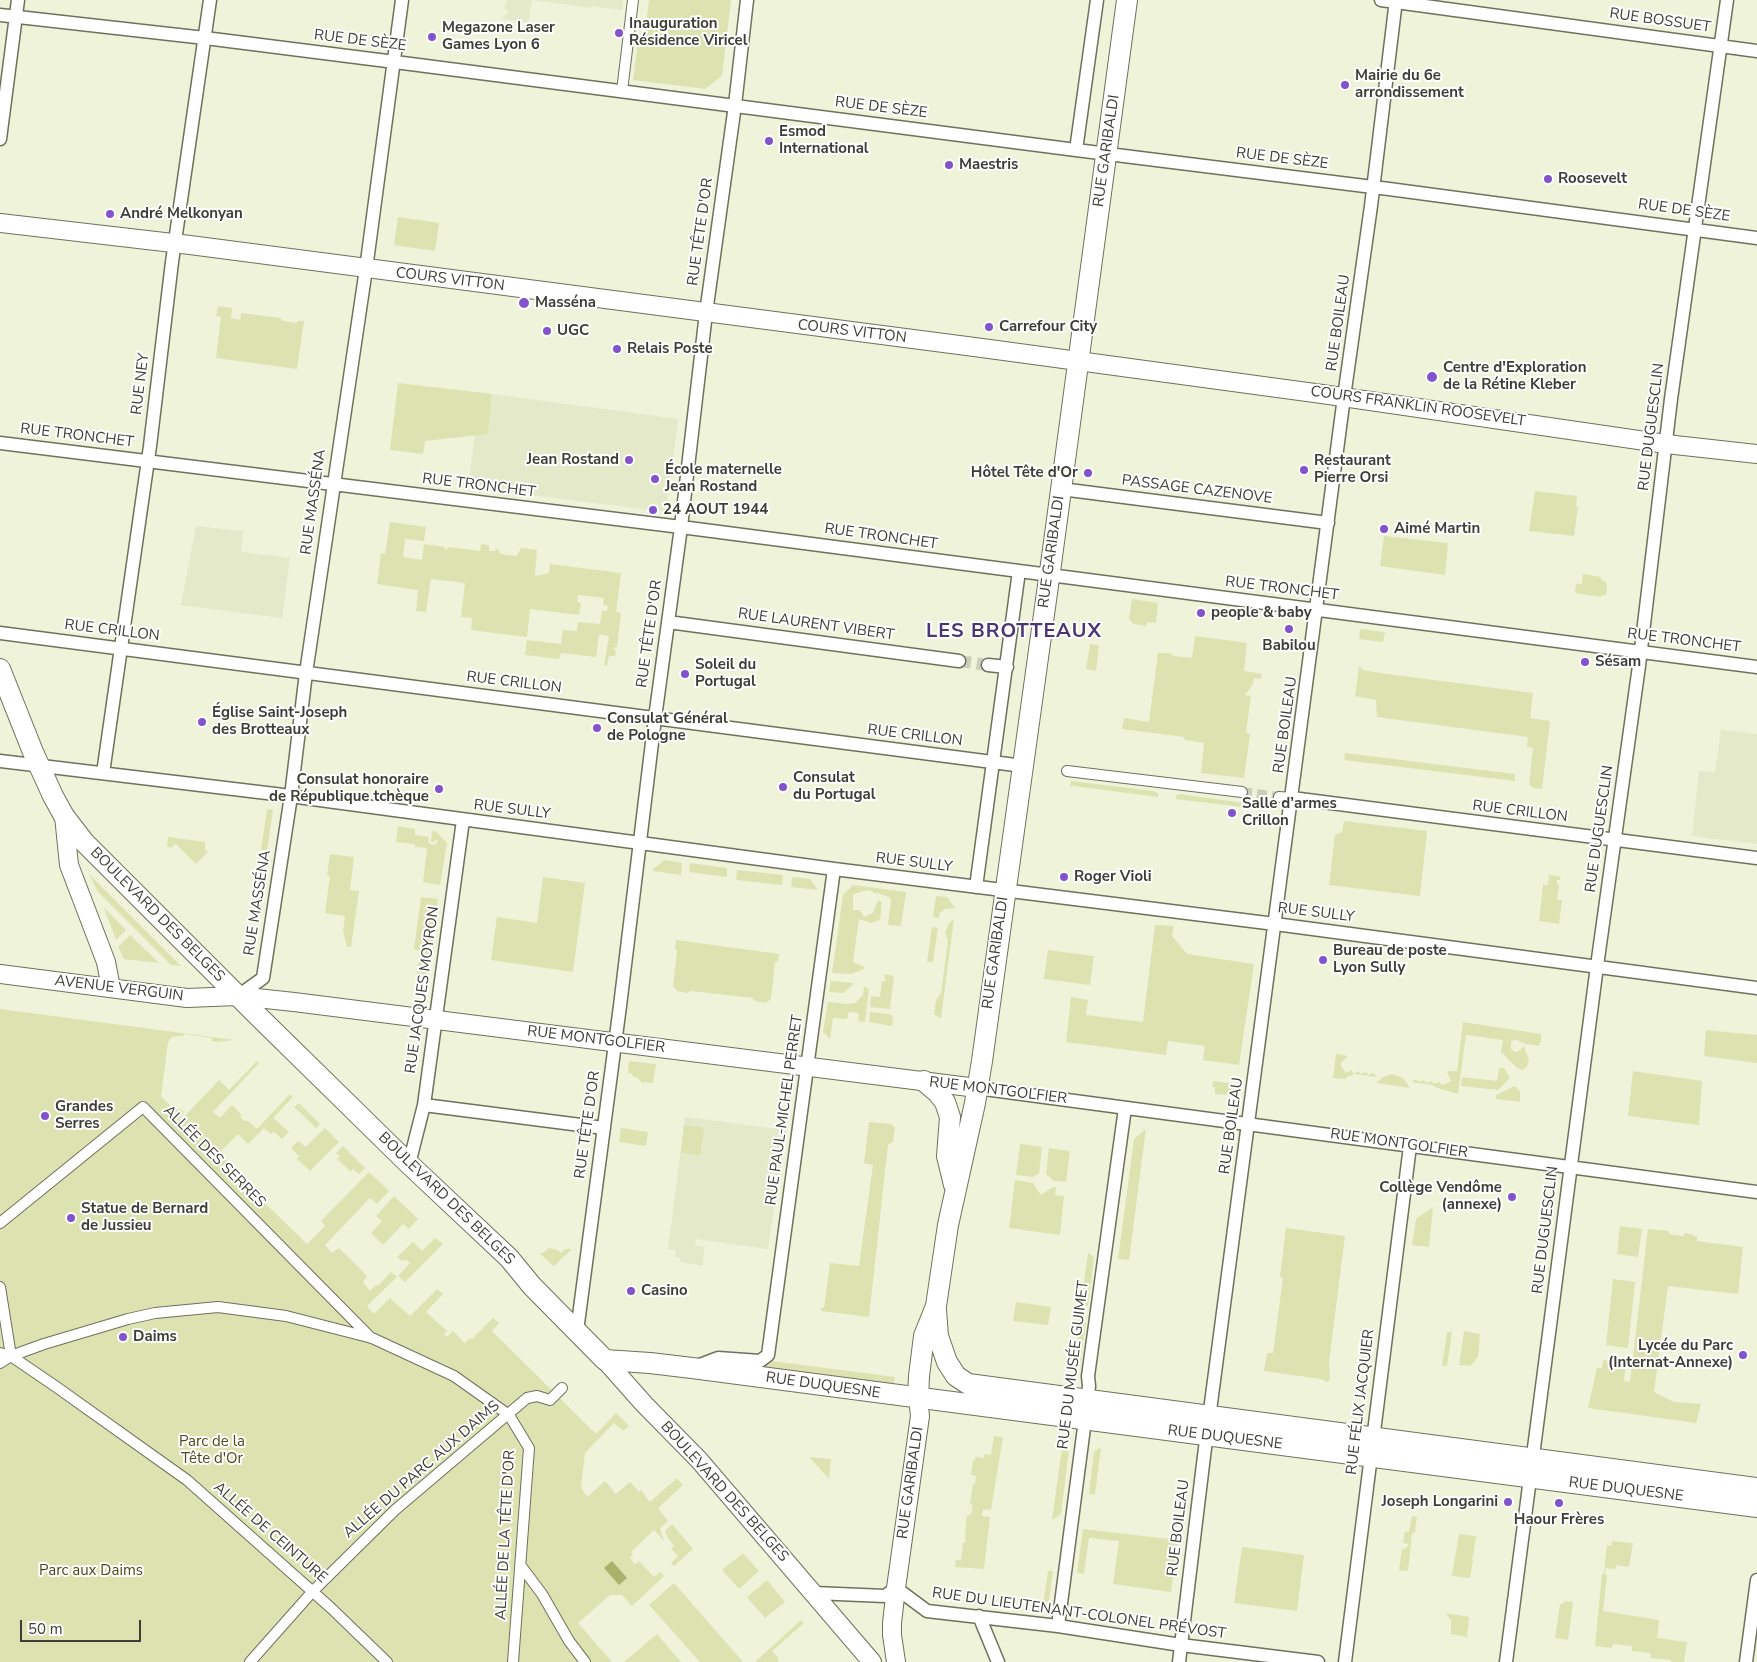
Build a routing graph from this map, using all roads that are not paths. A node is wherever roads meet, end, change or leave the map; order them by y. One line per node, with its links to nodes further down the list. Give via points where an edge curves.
1 (18, 0): 12 (street)
2 (210, 0): 13 (street, RUE NEY)
3 (402, 0): 16 (street, RUE MASSÉNA)
4 (633, 0): 17 (street)
5 (747, 0): 18 (street, RUE TÊTE D'OR)
6 (1096, 0): 20 (street, RUE GARIBALDI)
7 (1127, 0): 21 (main road, RUE GARIBALDI)
8 (1381, 0): 10 (street, RUE BOSSUET)
9 (1727, 0): 14 (street, RUE DUGUESCLIN)
10 (1396, 1): 14 (street, RUE BOSSUET); 22 (street, RUE BOILEAU)
11 (0, 15): 12 (street, RUE DE SÈZE)
12 (16, 17): 13 (street, RUE DE SÈZE); 19 (street)
13 (205, 38): 16 (street, RUE DE SÈZE); 26 (street, RUE NEY)
14 (1721, 46): 15 (street, RUE BOSSUET); 24 (street, RUE DUGUESCLIN)
15 (1757, 51)
16 (395, 62): 17 (street, RUE DE SÈZE); 27 (street, RUE MASSÉNA)
17 (622, 91): 18 (street, RUE DE SÈZE)
18 (735, 105): 20 (street, RUE DE SÈZE); 28 (street, RUE TÊTE D'OR)
19 (0, 139)
20 (1076, 150): 21 (street, RUE DE SÈZE)
21 (1106, 154): 22 (street, RUE DE SÈZE); 29 (main road, RUE GARIBALDI)
22 (1374, 187): 24 (street, RUE DE SÈZE); 30 (street, RUE BOILEAU)
23 (0, 223): 26 (main road, COURS VITTON)
24 (1694, 229): 25 (street, RUE DE SÈZE); 32 (street, RUE DUGUESCLIN)
25 (1757, 238)
26 (175, 244): 27 (main road, COURS VITTON); 34 (street, RUE NEY)
27 (366, 269): 28 (main road, COURS VITTON); 35 (street, RUE MASSÉNA)
28 (706, 313): 29 (main road, COURS VITTON); 38 (street, RUE TÊTE D'OR)
29 (1078, 362): 30 (main road, COURS FRANKLIN ROOSEVELT); 36 (main road, RUE GARIBALDI)
30 (1344, 397): 32 (main road, COURS FRANKLIN ROOSEVELT); 37 (street, RUE BOILEAU)
31 (0, 444): 34 (street, RUE TRONCHET)
32 (1666, 444): 33 (main road, COURS FRANKLIN ROOSEVELT); 45 (street, RUE DUGUESCLIN)
33 (1757, 454)
34 (148, 460): 35 (street, RUE TRONCHET); 44 (street, RUE NEY)
35 (333, 485): 38 (street, RUE TRONCHET); 51 (street, RUE MASSÉNA)
36 (1061, 489): 37 (street, PASSAGE CAZENOVE); 40 (main road, RUE GARIBALDI)
37 (1328, 523): 41 (street, RUE BOILEAU)
38 (681, 527): 39 (street, RUE TRONCHET); 42 (street, RUE TÊTE D'OR)
39 (1019, 571): 40 (street, RUE TRONCHET); 48 (street)
40 (1049, 575): 41 (street, RUE TRONCHET); 56 (main road, RUE GARIBALDI)
41 (1317, 610): 45 (street, RUE TRONCHET); 62 (street, RUE BOILEAU)
42 (668, 622): 46 (street, RUE LAURENT VIBERT); 52 (street, RUE TÊTE D'OR)
43 (0, 632): 44 (street, RUE CRILLON)
44 (120, 648): 51 (street, RUE CRILLON); 58 (street, RUE NEY)
45 (1641, 652): 49 (street, RUE TRONCHET); 65 (street, RUE DUGUESCLIN)
46 (959, 661)
47 (988, 665): 48 (street)
48 (1007, 667): 54 (street)
49 (1757, 667)
50 (0, 669): 55 (main road, BOULEVARD DES BELGES)
51 (306, 672): 52 (street, RUE CRILLON); 60 (street, RUE MASSÉNA)
52 (655, 718): 54 (street, RUE CRILLON); 66 (street, RUE TÊTE D'OR)
53 (0, 761): 55 (street)
54 (994, 762): 56 (street, RUE CRILLON); 69 (street)
55 (39, 766): 58 (street, RUE SULLY); 63 (main road, BOULEVARD DES BELGES)
56 (1023, 766): 70 (main road, RUE GARIBALDI)
57 (1067, 771): 59 (street)
58 (103, 773): 60 (street, RUE SULLY)
59 (1242, 792)
60 (291, 796): 64 (street, RUE SULLY); 76 (street, RUE MASSÉNA, via 263,978)
61 (1278, 797): 62 (street, RUE CRILLON)
62 (1292, 798): 65 (street, RUE CRILLON); 71 (street, RUE BOILEAU)
63 (64, 816): 74 (main road, BOULEVARD DES BELGES, via 69,865 106,962); 76 (main road, BOULEVARD DES BELGES, via 84,842)
64 (463, 820): 66 (street, RUE SULLY); 77 (street, RUE JACQUES MOYRON)
65 (1614, 840): 67 (street, RUE CRILLON); 72 (street, RUE DUGUESCLIN)
66 (641, 842): 68 (street, RUE SULLY); 78 (street, RUE TÊTE D'OR)
67 (1757, 858)
68 (834, 869): 69 (street, RUE SULLY); 79 (street, RUE PAUL-MICHEL PERRET)
69 (976, 887): 70 (street, RUE SULLY)
70 (1005, 891): 71 (street, RUE SULLY); 81 (main road, RUE GARIBALDI)
71 (1275, 924): 72 (street, RUE SULLY); 84 (street, RUE BOILEAU)
72 (1597, 966): 75 (street, RUE SULLY); 88 (street, RUE DUGUESCLIN)
73 (0, 974): 74 (main road, AVENUE VERGUIN)
74 (111, 988): 76 (main road, AVENUE VERGUIN, via 187,998)
75 (1757, 988)
76 (238, 996): 77 (main road, RUE MONTGOLFIER); 87 (main road, BOULEVARD DES BELGES)
77 (436, 1019): 78 (main road, RUE MONTGOLFIER); 82 (street, RUE JACQUES MOYRON)
78 (615, 1042): 79 (main road, RUE MONTGOLFIER); 85 (street, RUE TÊTE D'OR)
79 (807, 1067): 80 (main road, RUE MONTGOLFIER); 97 (street, RUE PAUL-MICHEL PERRET)
80 (924, 1081): 81 (main road, RUE MONTGOLFIER); 89 (main road, RUE GARIBALDI, via 945,1102 950,1117 947,1156)
81 (977, 1088): 83 (street, RUE MONTGOLFIER); 89 (main road, RUE GARIBALDI)
82 (424, 1105): 85 (street); 87 (street, RUE JACQUES MOYRON)
83 (1125, 1108): 84 (street, RUE MONTGOLFIER); 105 (street, RUE DU MUSÉE GUIMET)
84 (1249, 1124): 86 (street, RUE MONTGOLFIER); 107 (street, RUE BOILEAU)
85 (604, 1128): 94 (street, RUE TÊTE D'OR)
86 (1410, 1146): 88 (street, RUE MONTGOLFIER); 108 (street, RUE FÉLIX JACQUIER)
87 (410, 1164): 94 (main road, BOULEVARD DES BELGES, via 509,1258)
88 (1570, 1167): 90 (street, RUE MONTGOLFIER); 109 (street, RUE DUGUESCLIN)
89 (955, 1192): 93 (main road, RUE GARIBALDI)
90 (1757, 1192)
91 (0, 1223): 95 (street, ALLÉE DES SERRES, via 143,1107)
92 (0, 1287): 98 (street)
93 (936, 1306): 102 (main road, RUE GARIBALDI, via 938,1336 947,1362 956,1376); 104 (main road, RUE GARIBALDI, via 924,1336)
94 (577, 1331): 99 (main road, BOULEVARD DES BELGES)
95 (372, 1338): 98 (street, via 286,1316 218,1307 128,1319); 106 (street, via 454,1376)
96 (0, 1353): 98 (street, ALLÉE DE CEINTURE)
97 (768, 1355): 101 (street, RUE DUQUESNE, via 760,1361 718,1358)
98 (11, 1356): 100 (street); 115 (street, ALLÉE DE CEINTURE, via 187,1480)
99 (605, 1360): 101 (main road, RUE DUQUESNE); 116 (main road, BOULEVARD DES BELGES, via 700,1460)
100 (0, 1362)
101 (692, 1368): 104 (main road, RUE DUQUESNE)
102 (968, 1384): 105 (main road, RUE DUQUESNE)
103 (562, 1388): 106 (street, ALLÉE DU PARC AUX DAIMS, via 550,1400 537,1396 528,1398)
104 (918, 1398): 105 (main road, RUE DUQUESNE); 114 (main road, RUE GARIBALDI, via 920,1416)
105 (1086, 1410): 107 (main road, RUE DUQUESNE); 118 (street, RUE DU MUSÉE GUIMET)
106 (509, 1415): 112 (street, ALLÉE DE LA TÊTE D'OR, via 529,1448); 115 (street, ALLÉE DU PARC AUX DAIMS, via 395,1510)
107 (1209, 1426): 108 (main road, RUE DUQUESNE); 119 (street, RUE BOILEAU)
108 (1371, 1447): 109 (main road, RUE DUQUESNE); 129 (street, RUE FÉLIX JACQUIER)
109 (1531, 1468): 110 (main road, RUE DUQUESNE); 111 (main road, RUE DUQUESNE); 130 (street, RUE DUGUESCLIN)
110 (1757, 1488)
111 (1757, 1507)
112 (521, 1566): 122 (street, ALLÉE DE LA TÊTE D'OR); 123 (street)
113 (1757, 1580): 131 (street)
114 (896, 1588): 116 (street, via 885,1596); 117 (street, RUE DU LIEUTENANT-COLONEL PRÉVOST, via 926,1611); 125 (main road, RUE GARIBALDI, via 892,1635)
115 (313, 1591): 120 (street, ALLÉE DU PARC AUX DAIMS); 121 (street, ALLÉE DE CEINTURE)
116 (814, 1593): 124 (main road, BOULEVARD DES BELGES)
117 (979, 1616): 118 (street, RUE DU LIEUTENANT-COLONEL PRÉVOST); 126 (street)
118 (1058, 1626): 119 (street, RUE DU LIEUTENANT-COLONEL PRÉVOST)
119 (1181, 1645): 127 (street, RUE BOILEAU); 128 (street, RUE DU LIEUTENANT-COLONEL PRÉVOST)
120 (250, 1662)
121 (387, 1662)
122 (513, 1662)
123 (585, 1662)
124 (872, 1662)
125 (896, 1662)
126 (998, 1662)
127 (1179, 1662)
128 (1318, 1662)
129 (1344, 1662)
130 (1506, 1662)
131 (1746, 1662)

